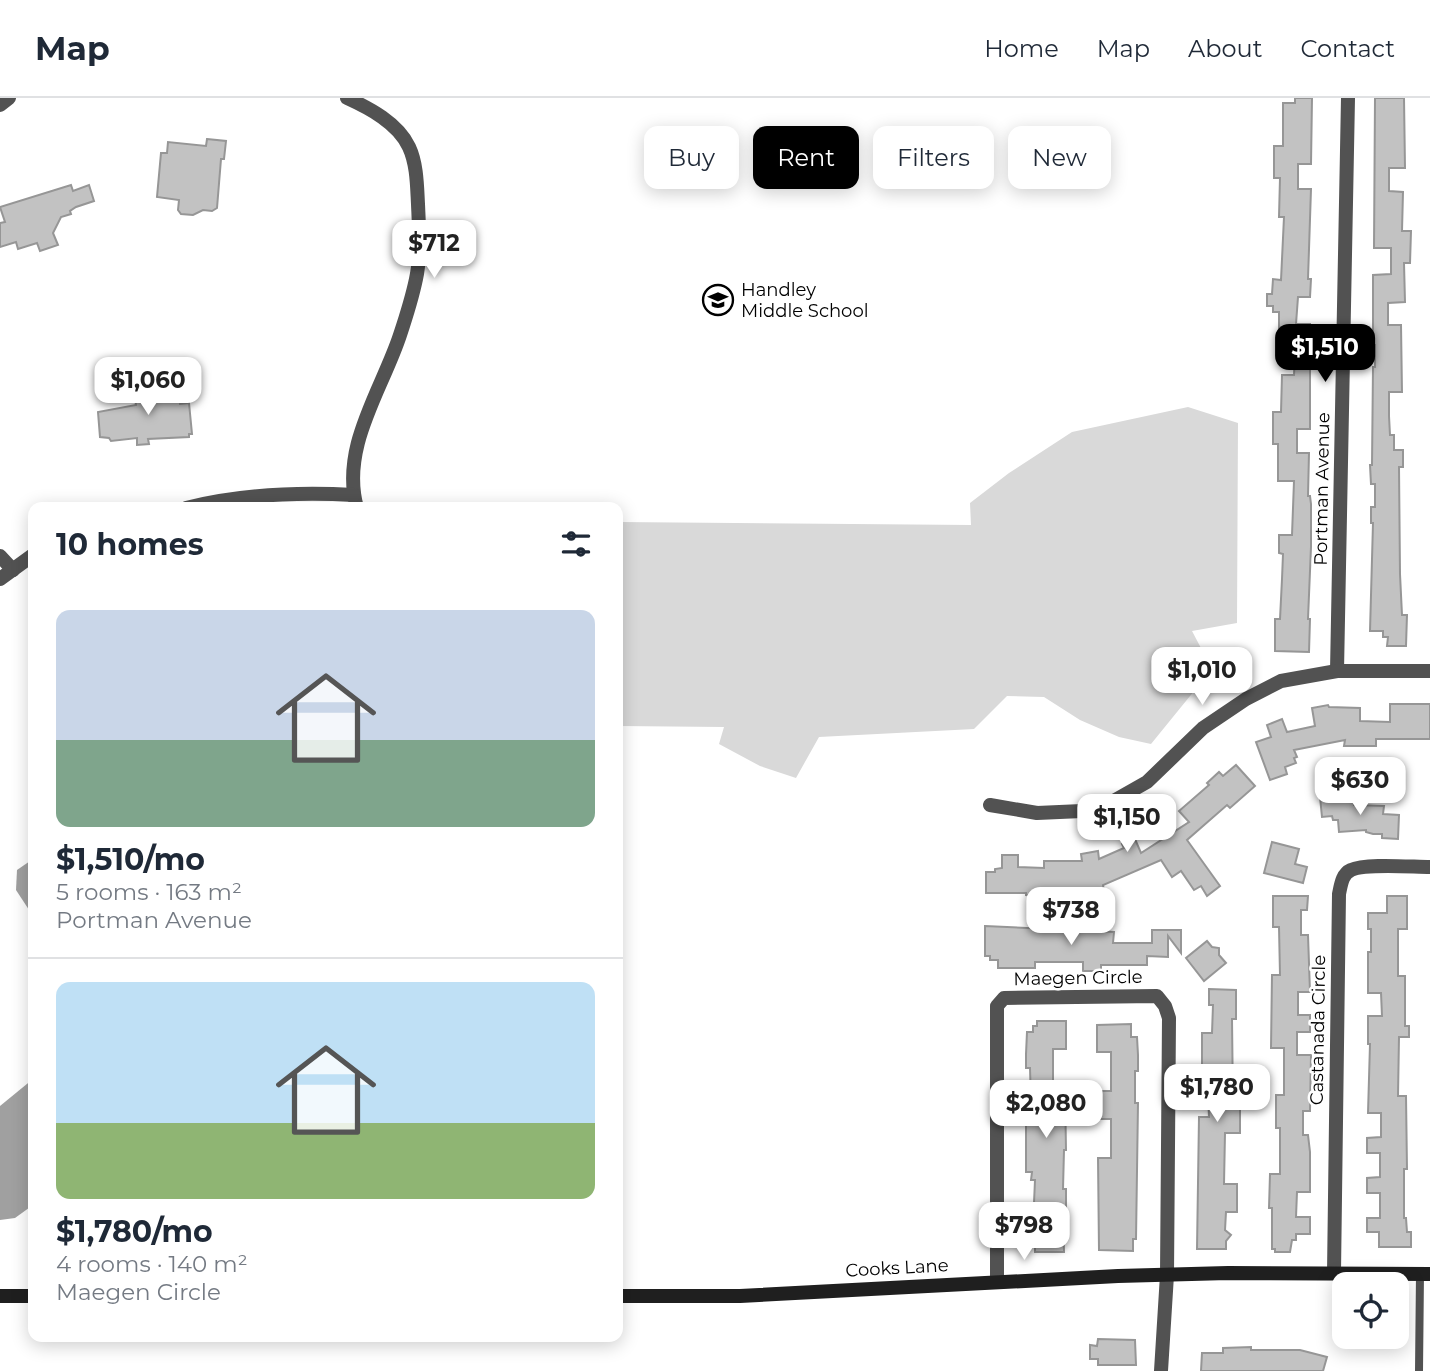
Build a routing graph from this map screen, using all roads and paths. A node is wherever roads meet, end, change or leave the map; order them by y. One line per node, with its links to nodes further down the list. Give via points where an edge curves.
1 (9, 98): 4 (street)
2 (347, 98): 5 (street, via 379,115 409,146 419,225 417,277 356,447)
3 (1348, 98): 11 (street, Portman Avenue)
4 (0, 105)
5 (355, 501): 6 (street, via 317,493)
6 (214, 502)
7 (0, 556): 9 (street)
8 (28, 559): 9 (street)
9 (13, 570): 10 (street)
10 (0, 579)
11 (1337, 671): 12 (street); 13 (street, via 1281,681 1246,699 1203,728 1147,782 1110,803 1082,811 1037,813)
12 (1430, 671)
13 (990, 805)
14 (1430, 867): 15 (street, Castanada Circle, via 1362,867 1343,879 1339,894)
15 (1334, 1272)
16 (1332, 1273): 18 (main road, Cooks Lane)
17 (1425, 1273): 24 (lane)
18 (1167, 1275): 19 (main road, Cooks Lane); 19 (street, Maegen Circle, via 1170,1018 1165,1006 1157,996 1004,998 997,1006); 23 (street)
19 (997, 1282): 22 (main road, Cooks Lane, via 740,1296)
20 (0, 1296): 21 (main road)
21 (28, 1296)
22 (623, 1296)
23 (1161, 1371)
24 (1419, 1371)

